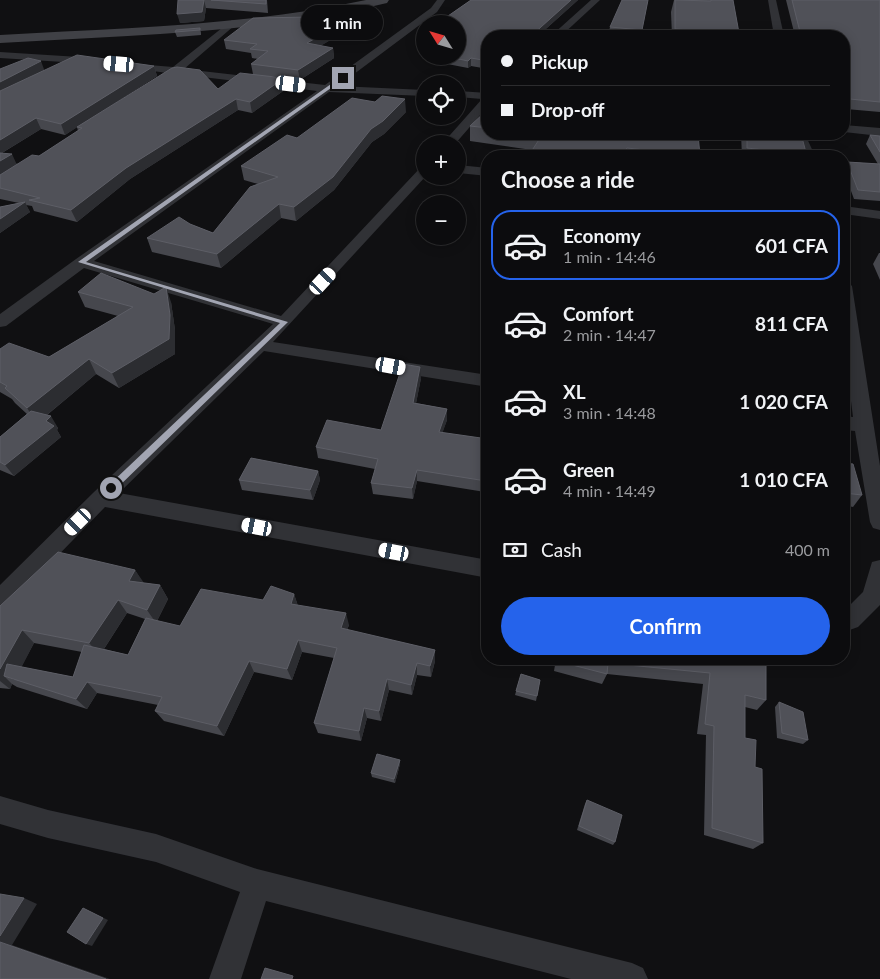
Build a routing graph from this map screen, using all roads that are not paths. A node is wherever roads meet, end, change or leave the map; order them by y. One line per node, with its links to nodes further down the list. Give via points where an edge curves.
1 (361, 0): 9 (street, via 270,15)
2 (383, 0): 6 (street, via 321,13)
3 (441, 0): 16 (street, via 434,10)
4 (596, 0): 7 (street)
5 (772, 0): 8 (street)
6 (232, 23): 10 (street); 14 (street)
7 (563, 30)
8 (778, 30)
9 (0, 33)
10 (0, 39)
11 (0, 55): 12 (street)
12 (80, 60): 13 (street); 14 (street)
13 (64, 68)
14 (178, 70): 15 (street); 16 (street)
15 (162, 80)
16 (328, 89): 17 (street); 29 (street)
17 (416, 93)
18 (466, 95): 19 (street)
19 (481, 96)
20 (481, 105): 23 (street)
21 (850, 130): 22 (street)
22 (880, 132)
23 (456, 135)
24 (466, 171): 25 (street)
25 (481, 172)
26 (416, 180): 31 (street)
27 (850, 211): 28 (street)
28 (880, 215)
29 (81, 262): 30 (street); 31 (street)
30 (0, 322)
31 (284, 322): 33 (street)
32 (850, 330): 36 (street)
33 (260, 344): 34 (street); 37 (street)
34 (481, 380)
35 (850, 424): 36 (street)
36 (863, 425): 38 (street)
37 (101, 498): 39 (street); 41 (street)
38 (880, 522)
39 (481, 568)
40 (880, 569): 42 (street, via 873,597)
41 (0, 600)
42 (850, 620)
43 (0, 810): 44 (street, via 156,848)
44 (257, 884): 45 (street); 46 (street)
45 (225, 979)
46 (632, 979)

